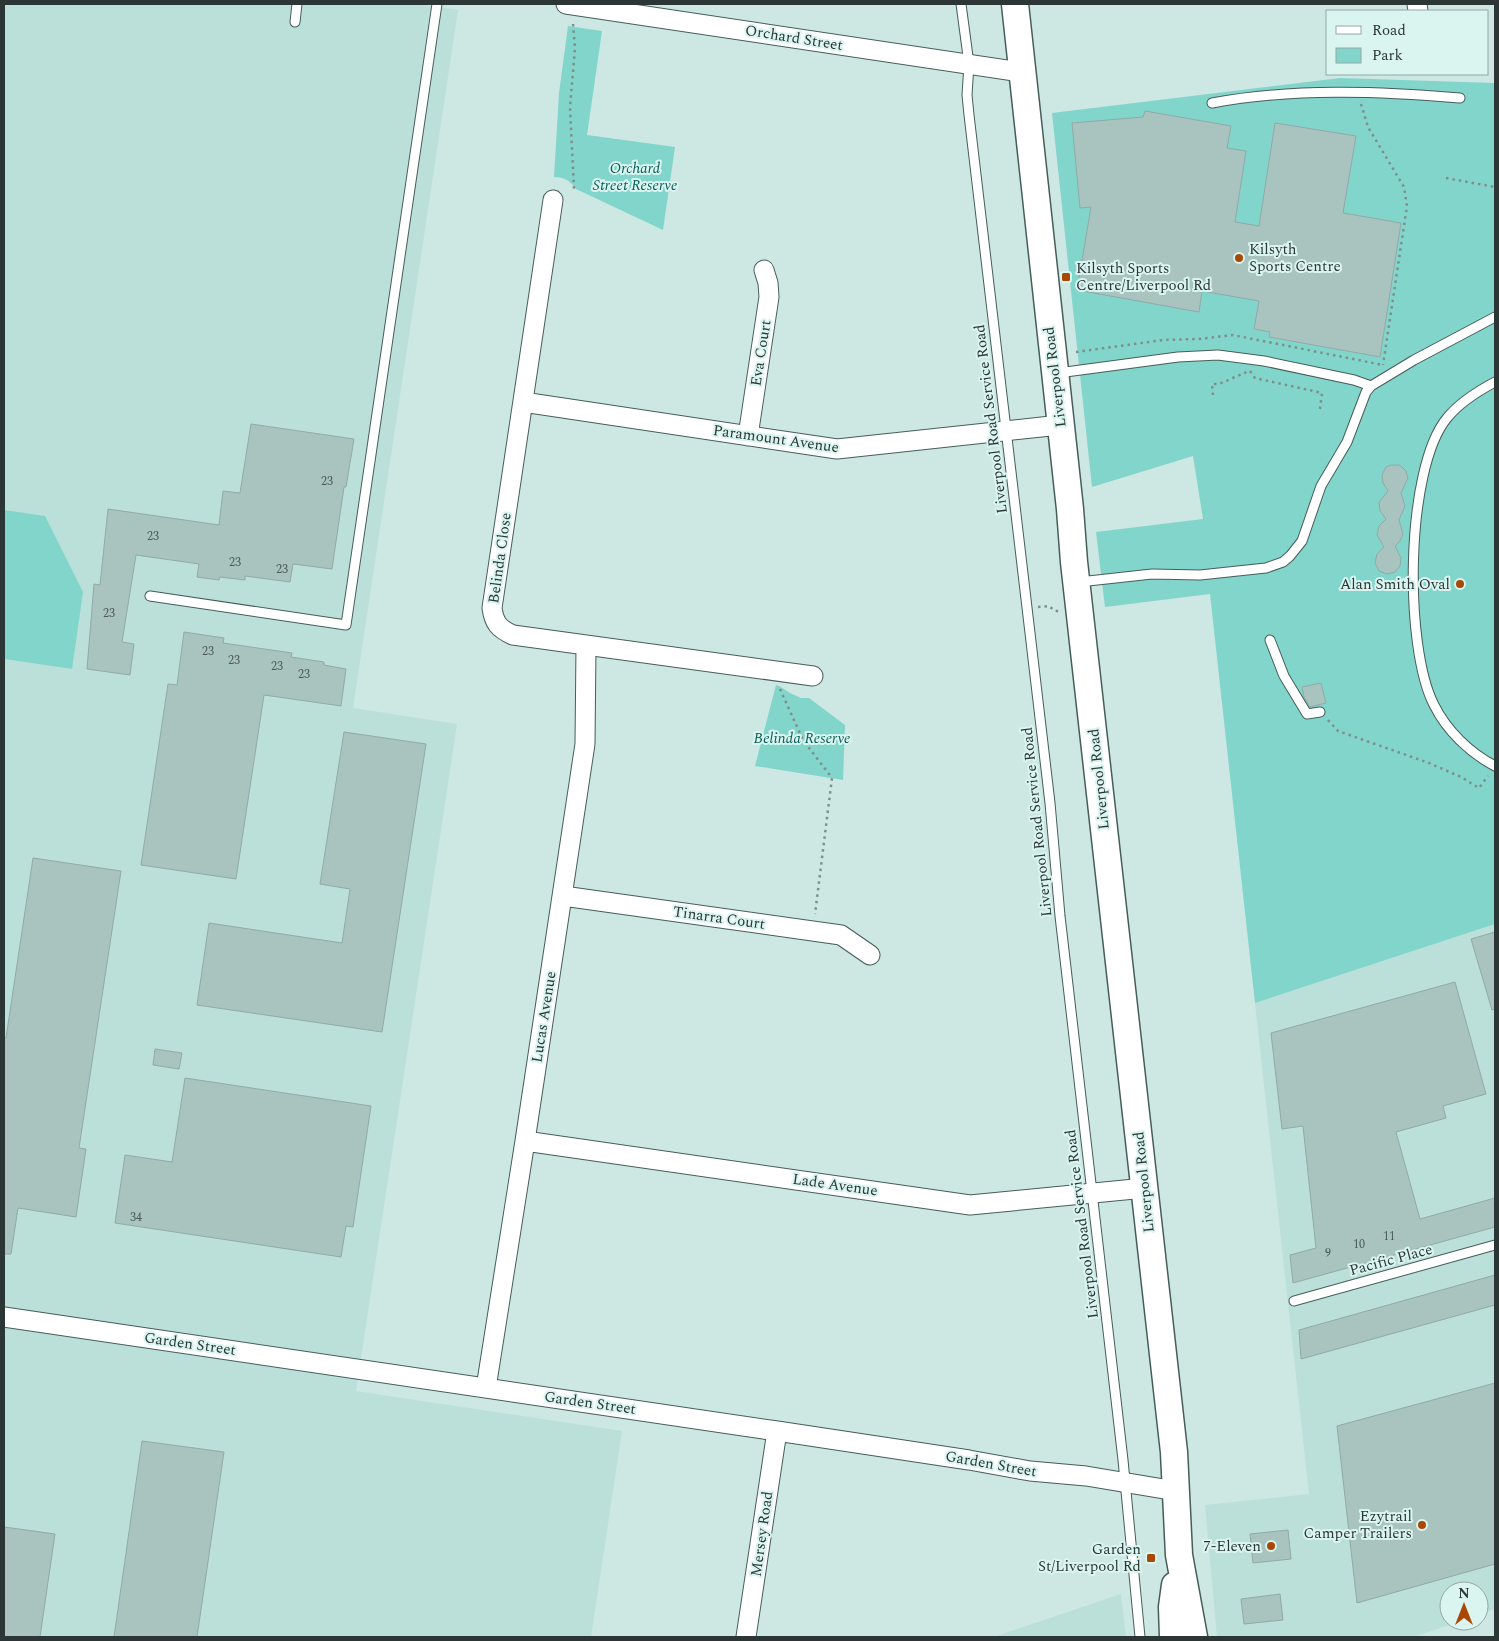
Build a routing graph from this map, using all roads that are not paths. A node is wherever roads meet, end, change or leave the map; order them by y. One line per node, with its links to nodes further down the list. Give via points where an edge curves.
1 (297, 4): 6 (lane)
2 (438, 4): 22 (lane, via 346,625)
3 (566, 4): 7 (street, Orchard Street)
4 (960, 4): 7 (lane, Liverpool Road Service Road)
5 (1015, 4): 8 (main road, Liverpool Road)
6 (295, 22)
7 (969, 64): 8 (street, Orchard Street); 19 (lane, Liverpool Road Service Road, via 969,115)
8 (1021, 72): 14 (main road, Liverpool Road)
9 (1460, 98): 10 (lane, via 1403,93 1288,93)
10 (1212, 103)
11 (553, 200): 17 (street, Belinda Close)
12 (764, 270): 20 (street, Eva Court, via 769,297)
13 (1495, 317): 16 (lane)
14 (1054, 374): 16 (lane, via 1178,357 1218,355 1252,359); 18 (main road, Liverpool Road)
15 (1495, 382): 27 (lane, via 1471,395 1446,418 1431,446 1415,533 1413,588 1416,641 1434,706 1465,746)
16 (1371, 386): 21 (lane, via 1347,442 1321,486 1302,541 1283,562 1266,568 1200,575 1152,574)
17 (523, 402): 20 (street, Paramount Avenue); 24 (street, Belinda Close, via 493,617 496,626 513,635)
18 (1060, 424): 19 (street, Paramount Avenue); 21 (main road, Liverpool Road)
19 (1006, 431): 20 (street, Paramount Avenue, via 845,449); 32 (lane, Liverpool Road Service Road)
20 (748, 436)
21 (1077, 582): 31 (main road, Liverpool Road)
22 (150, 596)
23 (1270, 640): 26 (lane, via 1284,676 1307,714)
24 (586, 646): 25 (street, Belinda Close); 28 (street, Lucas Avenue, via 585,744)
25 (814, 676)
26 (1320, 712)
27 (1495, 766)
28 (563, 896): 29 (street, Tinarra Court, via 841,934); 30 (street, Lucas Avenue)
29 (870, 955)
30 (525, 1141): 32 (street, Lade Avenue, via 970,1205); 36 (street, Lucas Avenue)
31 (1145, 1188): 32 (street, Lade Avenue); 39 (main road, Liverpool Road)
32 (1092, 1193): 38 (lane, Liverpool Road Service Road)
33 (1495, 1245): 34 (lane, Pacific Place)
34 (1294, 1301)
35 (4, 1317): 36 (street, Garden Street)
36 (486, 1388): 37 (street, Garden Street)
37 (777, 1431): 38 (street, Garden Street); 41 (street, Mersey Road)
38 (1125, 1483): 39 (street, Garden Street); 42 (lane, Liverpool Road Service Road)
39 (1176, 1491): 40 (main road, Liverpool Road)
40 (1178, 1555): 43 (main road, Liverpool Road, via 1172,1607); 44 (main road, Liverpool Road)
41 (746, 1637)
42 (1140, 1637)
43 (1173, 1637)
44 (1194, 1637)

